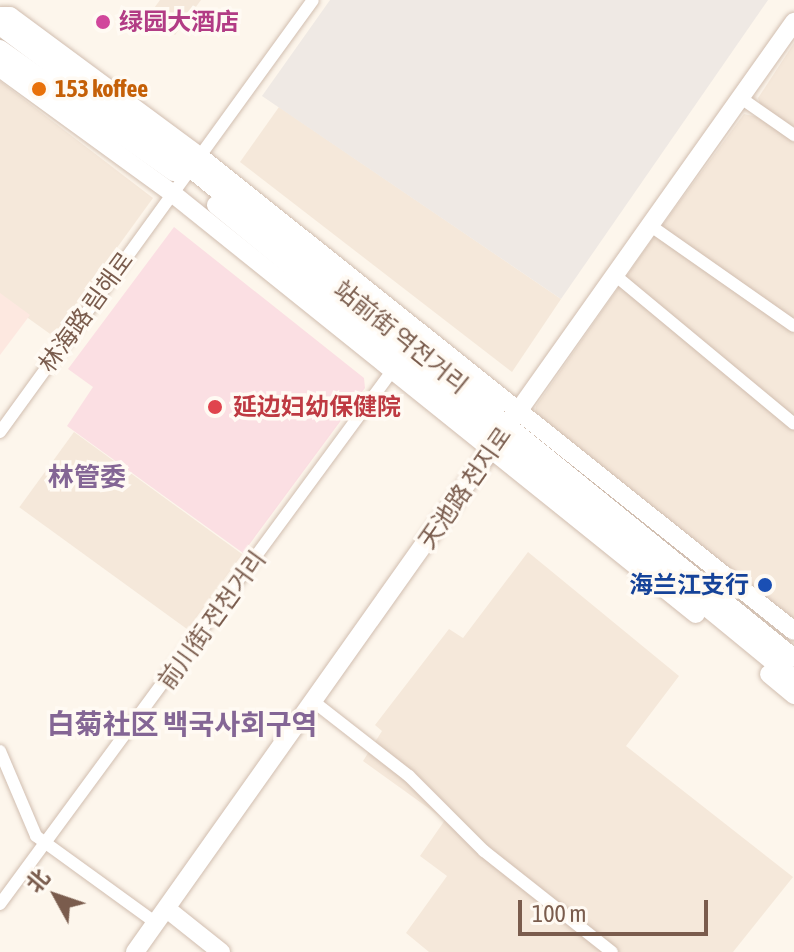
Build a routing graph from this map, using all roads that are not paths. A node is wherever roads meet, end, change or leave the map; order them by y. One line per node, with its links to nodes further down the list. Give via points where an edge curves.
1 (313, 0): 9 (street, 林海路 림해로)
2 (0, 16): 9 (street, 站前街 역전거리, via 10,16)
3 (794, 22): 7 (street, 天池路 천지로)
4 (0, 26): 9 (street, 站前街 역전거리)
5 (0, 49): 9 (street, 站前街 역전거리)
6 (0, 68): 9 (street, 站前街 역전거리)
7 (741, 98): 8 (street); 10 (street, 天池路 천지로)
8 (794, 135)
9 (186, 174): 13 (street, 站前街 역전거리); 15 (street, 林海路 림해로); 16 (street, 站前街 역전거리)
10 (651, 226): 11 (street, 天池路 천지로); 12 (street)
11 (616, 276): 14 (street); 16 (street, 天池路 천지로)
12 (794, 326)
13 (392, 371): 16 (street, 站前街 역전거리); 23 (street, 前川街 전천거리, via 128,737)
14 (794, 424)
15 (0, 432)
16 (505, 432): 17 (street, 站前街 역전거리); 18 (street, 站前街 역전거리); 19 (street, 站前街 역전거리); 20 (street, 站前街 역전거리); 21 (street, 天池路 천지로)
17 (794, 631)
18 (794, 658)
19 (794, 679)
20 (794, 695)
21 (314, 702): 25 (street, 天池路 천지로); 28 (street, via 409,776 484,851)
22 (0, 751): 23 (street, via 27,820)
23 (44, 843): 24 (street, 前川街 전천거리); 25 (street)
24 (0, 904)
25 (162, 916): 26 (street, 天池路 천지로); 27 (street)
26 (135, 952)
27 (221, 952)
28 (612, 952)

